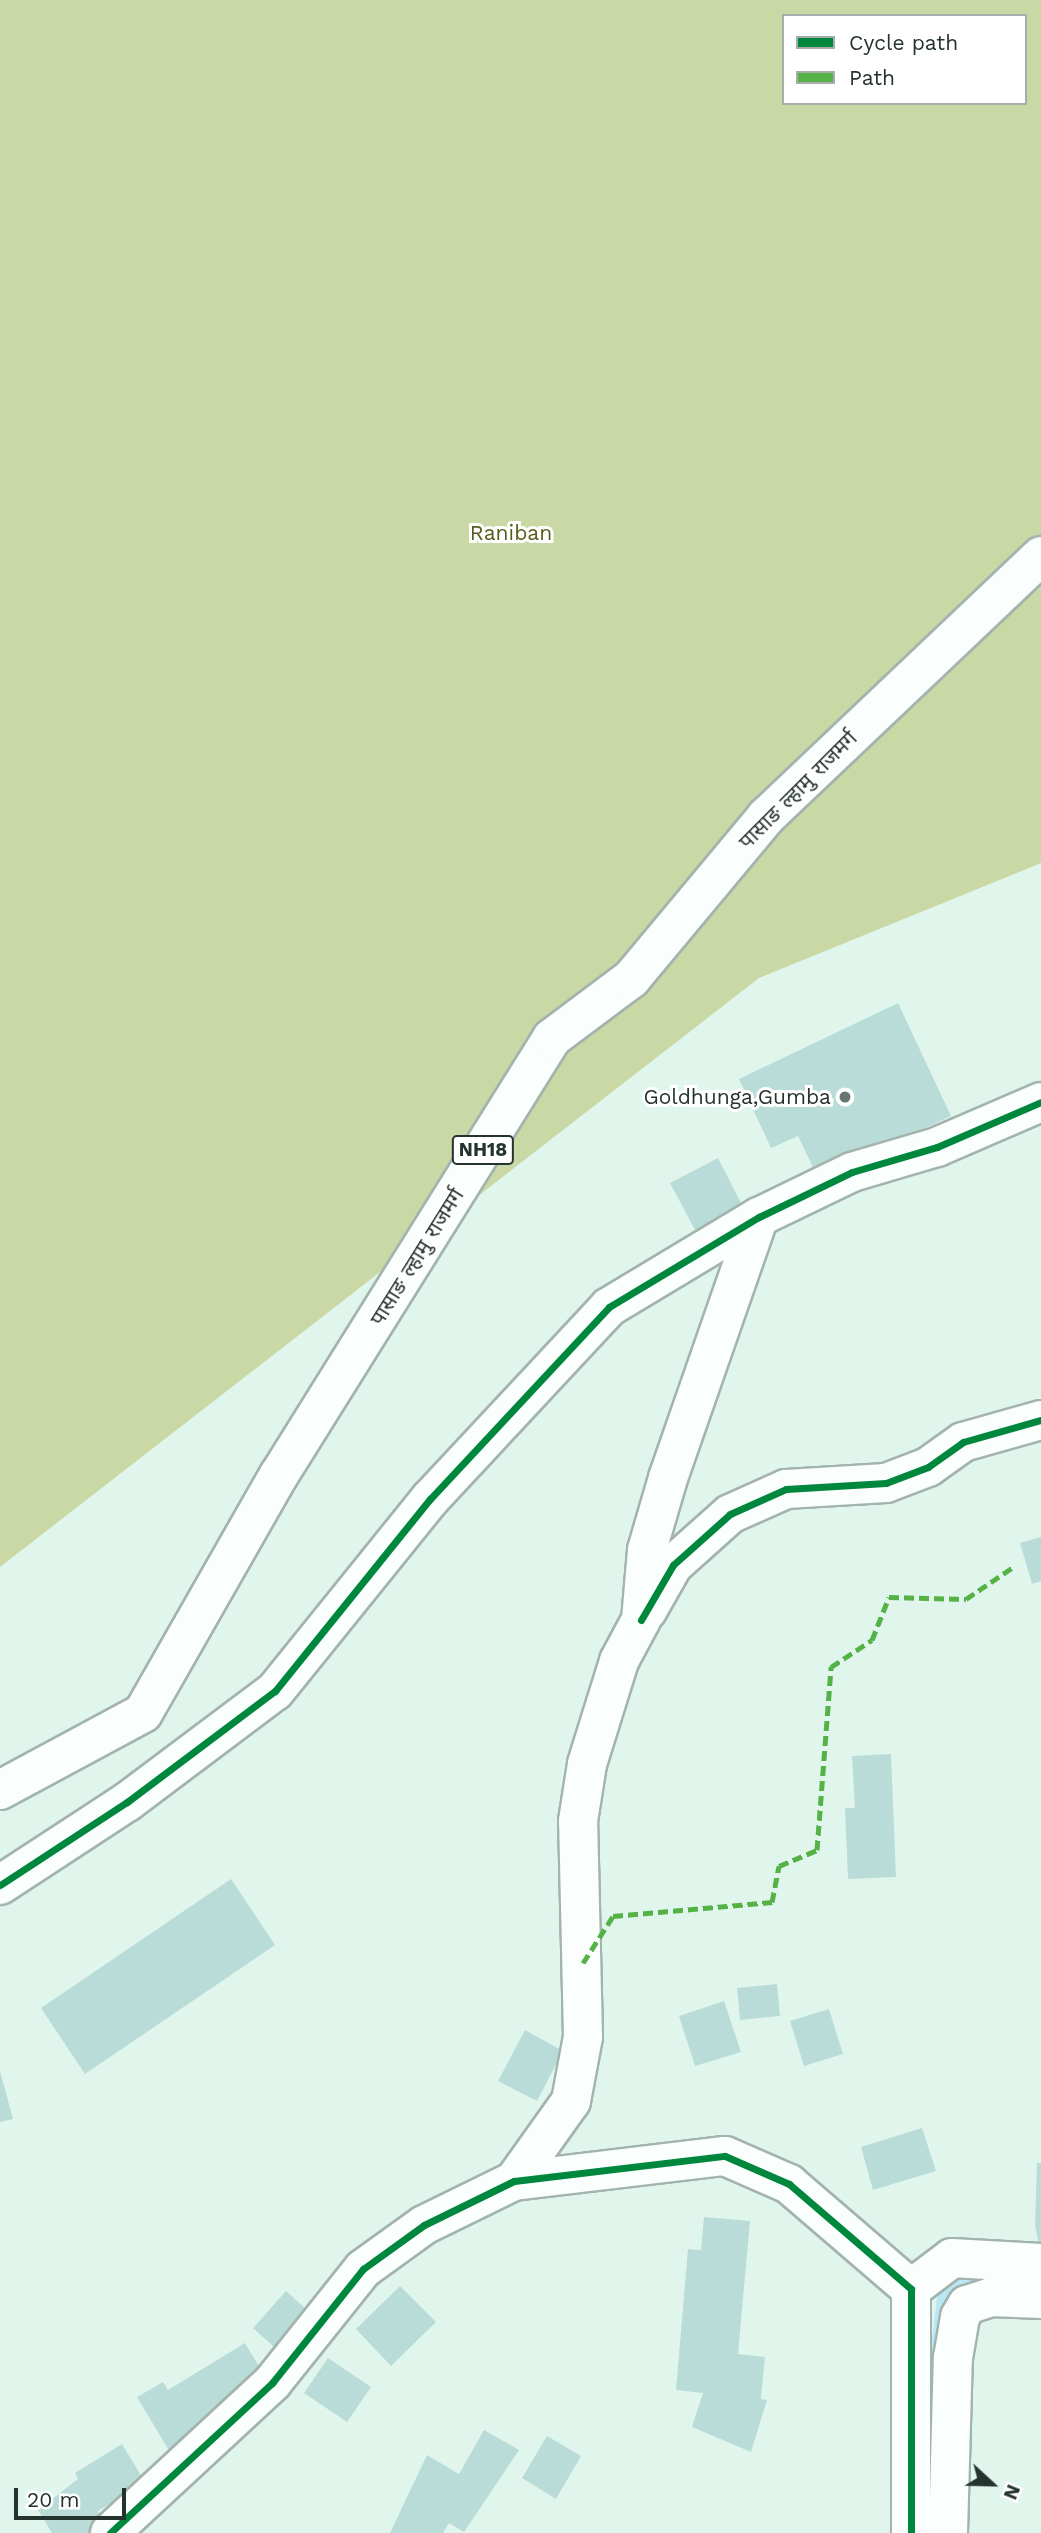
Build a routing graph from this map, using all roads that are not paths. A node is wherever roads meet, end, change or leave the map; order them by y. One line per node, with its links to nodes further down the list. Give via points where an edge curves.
1 (1041, 556): 6 (street, पासाङ ल्हामु राजमर्ग / NH18, via 766,817 631,979 552,1038 279,1475 143,1713)
2 (1041, 1102): 3 (street, via 937,1147 852,1172)
3 (760, 1217): 5 (street, via 661,1502 647,1550); 7 (street, via 609,1307 430,1499 275,1691 127,1802)
4 (1041, 1420): 5 (street, via 963,1441 928,1467 886,1483 786,1489 730,1514 673,1565)
5 (641, 1620): 8 (street, via 602,1706 578,1821 583,2038 571,2101)
6 (0, 1790)
7 (0, 1885)
8 (514, 2181): 10 (street, via 725,2156 789,2184); 12 (street, via 424,2225 363,2269 272,2383)
9 (1041, 2263): 10 (street, via 952,2258)
10 (911, 2289): 13 (street)
11 (1041, 2299): 14 (street, via 991,2297 967,2305 960,2317 953,2358)
12 (110, 2533)
13 (911, 2533)
14 (948, 2533)

